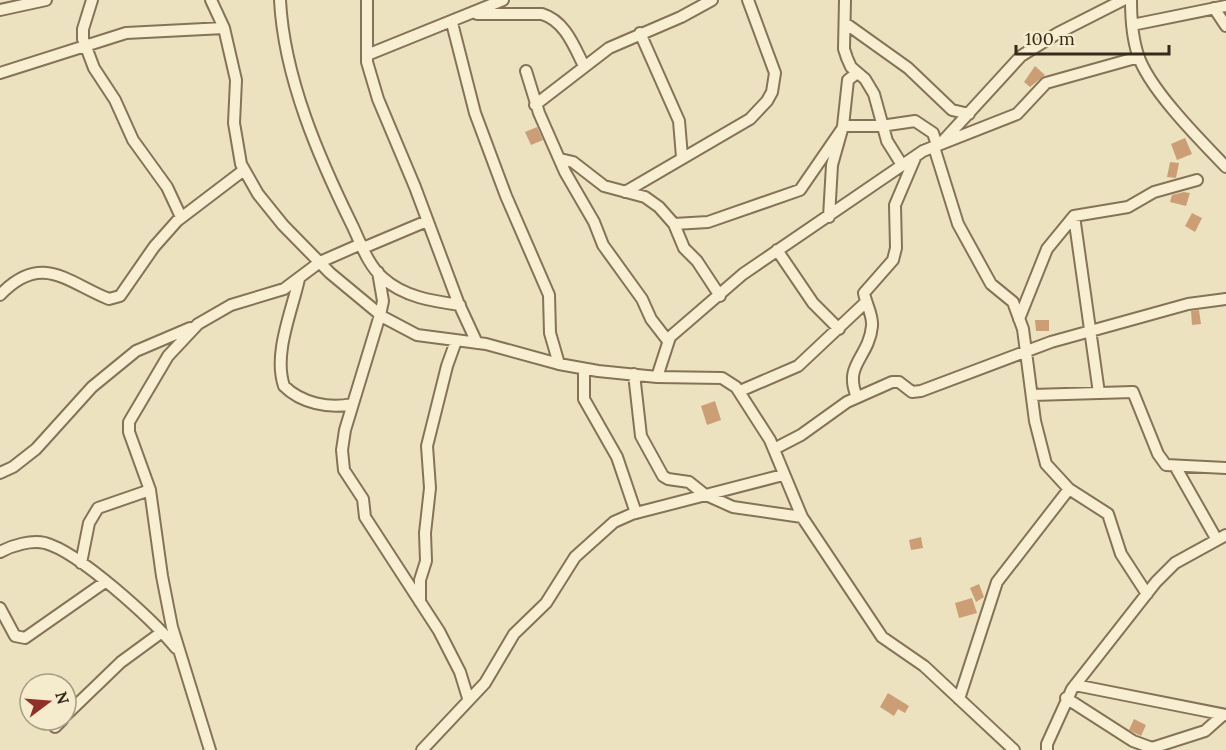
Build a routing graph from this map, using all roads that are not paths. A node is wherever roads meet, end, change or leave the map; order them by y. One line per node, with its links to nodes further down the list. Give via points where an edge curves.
1 (45, 0): 13 (street)
2 (92, 0): 21 (street, via 83,29)
3 (211, 0): 19 (street)
4 (280, 0): 46 (street, via 285,41 304,108 331,180)
5 (367, 0): 22 (street)
6 (503, 0): 14 (street)
7 (712, 0): 20 (street)
8 (748, 0): 34 (street, via 773,65 772,92 750,119)
9 (845, 0): 16 (street)
10 (1123, 0): 29 (street, via 1039,43 1002,74)
11 (1131, 0): 17 (street)
12 (1222, 6): 17 (street); 18 (street)
13 (0, 10)
14 (474, 14): 15 (street); 24 (street, via 552,17 569,36)
15 (452, 23): 22 (street); 65 (street, via 475,113 549,296 550,333)
16 (845, 23): 27 (street, via 844,48 850,67); 29 (street, via 908,68 952,110)
17 (1132, 25): 23 (street)
18 (1226, 26)
19 (224, 28): 21 (street, via 135,31); 38 (street, via 236,80 235,132)
20 (640, 33): 24 (street); 34 (street, via 679,121)
21 (85, 45): 26 (street); 42 (street, via 128,130)
22 (367, 55): 44 (street, via 378,99)
23 (1139, 57): 32 (street, via 1046,83 1017,114); 37 (street, via 1174,109)
24 (584, 66): 28 (street)
25 (526, 70): 28 (street)
26 (0, 73)
27 (857, 73): 30 (street, via 874,94); 31 (street, via 848,80)
28 (536, 105): 35 (street)
29 (969, 114): 32 (street)
30 (881, 126): 31 (street); 32 (street, via 915,121 933,133); 36 (street)
31 (842, 128): 43 (street, via 832,165); 45 (street, via 800,190 708,222)
32 (938, 145): 33 (street); 57 (street, via 958,224 991,284 1012,302)
33 (917, 155): 36 (street); 54 (street, via 895,205 896,248 892,260 865,291)
34 (682, 157): 40 (street)
35 (560, 159): 40 (street, via 573,162 604,186); 61 (street, via 603,245)
36 (902, 165): 43 (street)
37 (1226, 167)
38 (244, 170): 42 (street); 48 (street, via 283,225)
39 (1197, 180): 41 (street, via 1154,192 1128,207)
40 (625, 192): 45 (street, via 654,203)
41 (1074, 216): 57 (street, via 1047,249); 60 (street)
42 (181, 217): 51 (street, via 120,296 109,299 80,282 48,273 14,281)
43 (829, 217): 47 (street)
44 (428, 221): 46 (street); 55 (street)
45 (674, 224): 52 (street, via 684,248)
46 (362, 246): 48 (street); 49 (street)
47 (777, 250): 52 (street); 59 (street, via 813,303)
48 (320, 262): 50 (street); 56 (street)
49 (378, 272): 55 (street, via 383,279 420,299); 56 (street, via 382,289)
50 (299, 279): 58 (street, via 281,290 231,305); 73 (street, via 283,351 284,386 316,403)
51 (0, 295)
52 (720, 296): 61 (street)
53 (1226, 299): 60 (street, via 1188,304)
54 (866, 303): 59 (street); 72 (street, via 872,326 866,351 852,371 851,384)
55 (460, 305): 63 (street)
56 (380, 315): 62 (street, via 417,334); 73 (street)
57 (1019, 319): 64 (street)
58 (198, 324): 77 (street, via 136,351 92,387 36,449); 80 (street, via 168,356 129,422)
59 (839, 329): 69 (street, via 793,369)
60 (1091, 332): 64 (street); 70 (street)
61 (668, 340): 68 (street)
62 (456, 341): 63 (street); 89 (street, via 427,446 430,488)
63 (477, 343): 65 (street)
64 (1027, 350): 71 (street); 72 (street, via 931,388 912,392 896,381)
65 (559, 364): 66 (street)
66 (584, 369): 67 (street); 82 (street, via 584,399 617,457)
67 (634, 374): 68 (street); 81 (street, via 641,436 655,465 668,479 689,482)
68 (657, 377): 69 (street, via 722,378)
69 (740, 392): 74 (street)
70 (1099, 393): 71 (street); 75 (street, via 1133,392 1161,459 1166,465)
71 (1032, 395): 79 (street, via 1045,461)
72 (857, 398): 74 (street)
73 (352, 404): 89 (street, via 342,450 344,470 363,499 365,517)
74 (774, 449): 78 (street)
75 (1175, 466): 76 (street); 84 (street)
76 (1226, 468)
77 (0, 473)
78 (783, 475): 81 (street); 83 (street)
79 (1069, 489): 88 (street, via 1108,514 1121,554); 96 (street, via 997,582)
80 (150, 490): 86 (street, via 98,508 89,523); 92 (street, via 165,595)
81 (704, 494): 82 (street); 83 (street, via 733,507)
82 (636, 513): 94 (street, via 614,522 575,557 546,603 518,629 490,676)
83 (802, 517): 96 (street, via 882,637 924,666)
84 (1222, 537): 88 (street, via 1175,563)
85 (0, 552): 86 (street, via 16,545 43,543)
86 (81, 563): 87 (street)
87 (105, 582): 90 (street, via 25,638 15,636); 91 (street)
88 (1147, 594): 93 (street)
89 (421, 606): 94 (street, via 454,659)
90 (0, 608)
91 (162, 632): 92 (street); 97 (street, via 121,662)
92 (182, 655): 99 (street)
93 (1075, 685): 95 (street); 98 (street)
94 (468, 698): 100 (street)
95 (1066, 698): 98 (street, via 1116,731 1152,748 1205,731); 102 (street)
96 (959, 699): 101 (street)
97 (78, 703)
98 (1225, 715)
99 (210, 750)
100 (422, 750)
101 (1014, 750)
102 (1047, 750)

